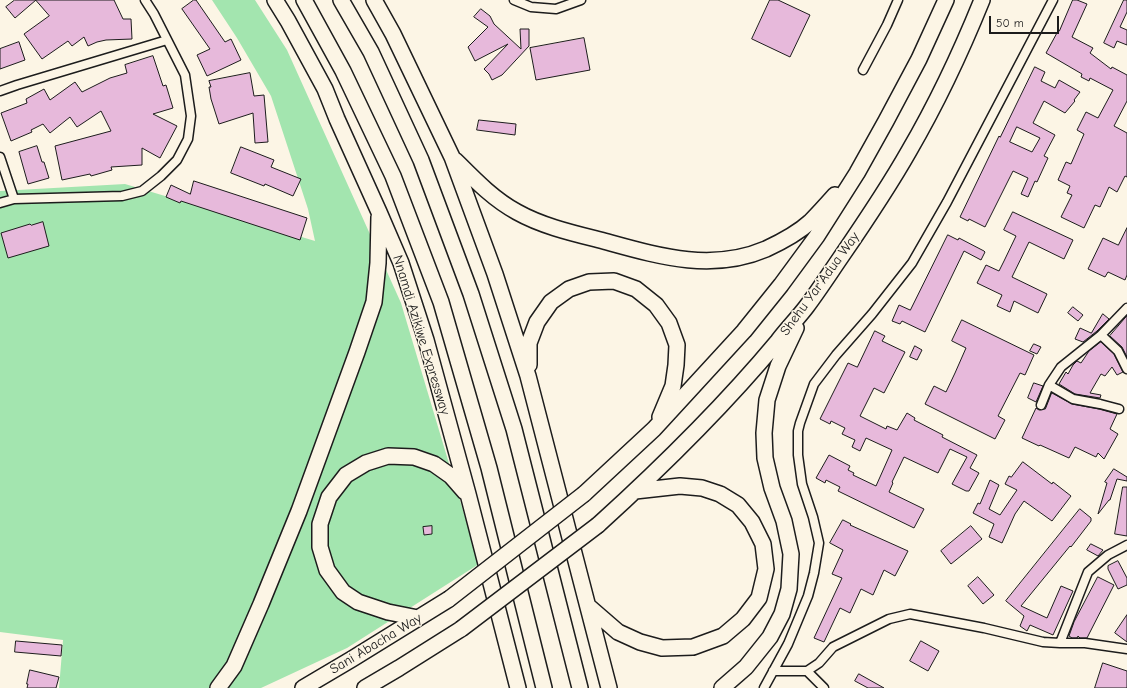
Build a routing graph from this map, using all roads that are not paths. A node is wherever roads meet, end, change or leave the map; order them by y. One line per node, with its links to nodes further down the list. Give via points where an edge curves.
1 (145, 0): 14 (street)
2 (275, 0): 13 (highway, Nnamdi Azikiwe Expressway)
3 (280, 0): 13 (highway)
4 (304, 0): 47 (highway, Nnamdi Azikiwe Expressway, via 343,71 393,176 441,302 489,468)
5 (341, 0): 48 (highway, via 371,52 421,160 471,294 514,429)
6 (374, 0): 18 (highway)
7 (514, 0): 8 (street, via 531,7 556,9)
8 (581, 0)
9 (898, 0): 15 (street)
10 (946, 0): 19 (highway, via 919,59)
11 (982, 0): 23 (highway, Shehu Yar'Adua Way, via 944,84 909,151 872,213)
12 (1053, 0): 40 (street, via 947,202 912,263 814,384 798,431 798,455 802,484 818,543 814,573 808,596 788,644)
13 (288, 21): 22 (highway, Nnamdi Azikiwe Expressway, via 325,89)
14 (167, 40): 16 (street); 20 (street, via 185,75 191,116 188,139 176,160 162,176 142,191 122,196)
15 (863, 70)
16 (0, 91)
17 (0, 157): 20 (street)
18 (452, 157): 19 (highway, via 492,196 538,222 670,258 697,261 749,255 788,237 809,222); 27 (highway, via 495,274)
19 (857, 173): 31 (highway, via 817,236 781,285 744,331)
20 (14, 199): 21 (street)
21 (0, 203)
22 (379, 212): 33 (highway, Nnamdi Azikiwe Expressway, via 401,263 426,340); 42 (highway, via 374,302 360,344 299,511 261,604 234,666)
23 (807, 306): 32 (highway, Shehu Yar'Adua Way, via 723,403); 50 (highway, via 778,366 767,400 764,432 764,458 791,554 788,589 782,614 770,637 746,667)
24 (1127, 308): 25 (street)
25 (1101, 335): 26 (street, via 1118,351); 28 (street, via 1061,367)
26 (1127, 369)
27 (528, 376): 31 (highway, via 529,343 537,322 551,302 569,289 589,282 614,281 636,289 656,305 669,322 677,345 673,386); 35 (highway)
28 (1049, 385): 29 (street); 30 (street, via 1073,399)
29 (1041, 405)
30 (1119, 409)
31 (654, 429): 36 (highway, Sani Abacha Way, bridge, via 584,494 448,600)
32 (635, 491): 35 (highway, via 680,486 702,488 720,494 738,505 752,522 763,544 766,569 759,598 743,619 723,636 693,647 662,648 640,642 618,632); 39 (highway, Shehu Yar'Adua Way, bridge, via 598,525 461,629)
33 (468, 494): 36 (highway, via 451,476 434,464 414,457 388,456 366,463 346,475 329,497 320,524 320,547 327,570 339,587 358,602); 46 (highway, Nnamdi Azikiwe Expressway)
34 (1127, 545): 37 (street, via 1108,555 1088,572)
35 (588, 606): 49 (highway)
36 (418, 618): 43 (highway, Sani Abacha Way)
37 (1060, 643): 38 (street, via 1085,643); 41 (street, via 1043,642 910,614 889,619 833,647 820,663)
38 (1127, 649)
39 (399, 668): 44 (highway); 45 (highway)
40 (773, 671): 41 (street); 51 (street)
41 (807, 671): 52 (street)
42 (218, 688)
43 (303, 688)
44 (365, 688)
45 (388, 688)
46 (518, 688)
47 (544, 688)
48 (580, 688)
49 (609, 688)
50 (722, 688)
51 (764, 688)
52 (824, 688)

